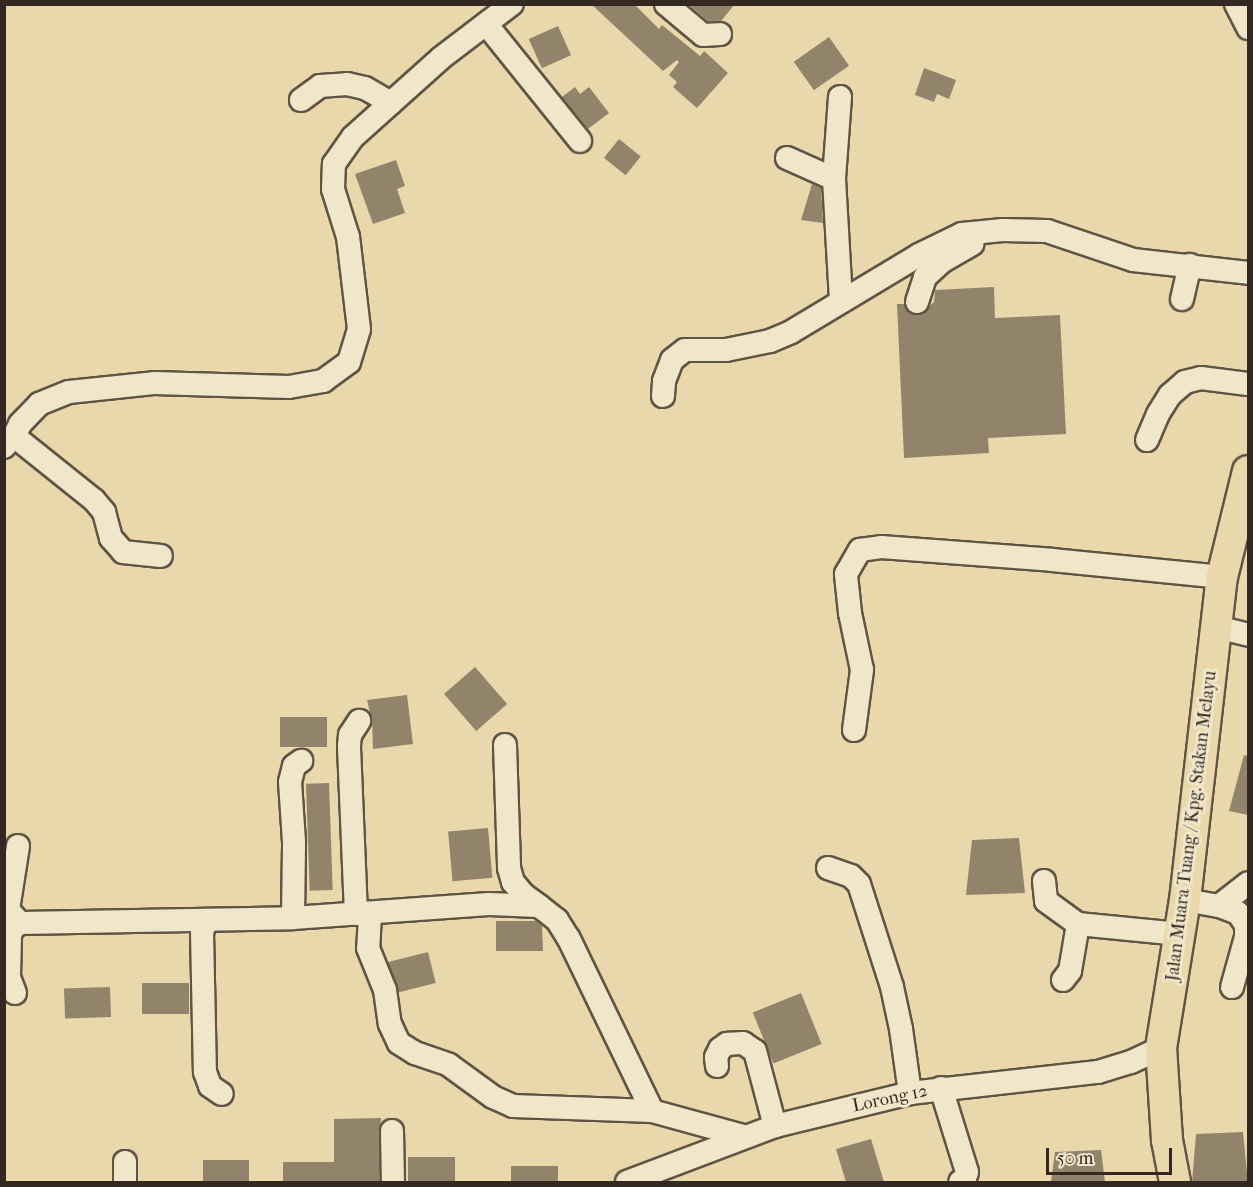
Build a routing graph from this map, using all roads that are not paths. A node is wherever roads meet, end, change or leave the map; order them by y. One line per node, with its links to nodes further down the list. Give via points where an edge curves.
1 (512, 4): 4 (street)
2 (666, 4): 6 (street, via 703,35)
3 (1236, 4): 5 (street)
4 (486, 24): 9 (street); 10 (street)
5 (1248, 28)
6 (720, 34)
7 (840, 97): 12 (street)
8 (301, 100): 9 (street, via 320,86 347,84 365,88)
9 (391, 103): 22 (street, via 353,137 334,165 333,189 348,237 359,329 348,362 323,381 289,387 154,383 69,392 39,404)
10 (580, 141)
11 (787, 158): 12 (street)
12 (834, 179): 17 (street)
13 (1003, 230): 14 (street, via 1047,231 1133,260); 17 (street, via 962,234); 18 (street, via 942,261 925,277)
14 (1190, 265): 15 (street); 16 (street)
15 (1248, 273)
16 (1182, 298)
17 (841, 302): 20 (street, via 792,332 770,340 726,350 685,350 672,360)
18 (917, 302)
19 (1248, 384): 21 (street, via 1200,378 1185,381 1170,395)
20 (663, 396)
21 (1147, 440)
22 (9, 442): 24 (street, via 94,500 104,512 111,538 123,552)
23 (1248, 471): 25 (main road, Jalan Muara Tuang / Kpg. Stakan Melayu)
24 (161, 556)
25 (1222, 577): 26 (main road, Jalan Muara Tuang / Kpg. Stakan Melayu); 29 (street, via 880,547 860,550 846,574 862,670)
26 (1217, 627): 27 (street); 36 (main road, Jalan Muara Tuang / Kpg. Stakan Melayu)
27 (1248, 635)
28 (359, 721): 39 (street, via 350,735 349,746)
29 (854, 730)
30 (505, 745): 37 (street, via 509,868 513,882 524,896)
31 (301, 761): 40 (street, via 294,766 290,782)
32 (18, 846): 42 (street, via 8,910)
33 (828, 868): 51 (street, via 851,876 859,884 892,987)
34 (1044, 881): 43 (street, via 1046,901)
35 (1248, 883): 38 (street)
36 (1185, 900): 38 (street); 44 (main road, Jalan Muara Tuang / Kpg. Stakan Melayu)
37 (539, 906): 39 (street, via 489,904); 53 (street, via 557,920 569,939)
38 (1219, 906): 46 (street, via 1238,913 1246,925)
39 (363, 914): 40 (street); 53 (street, via 368,948 385,990 390,1024 399,1043 448,1065 513,1106)
40 (293, 918): 41 (street)
41 (207, 920): 42 (street); 52 (street, via 202,932 205,1072 210,1086)
42 (20, 923): 47 (street, via 10,936 9,977)
43 (1078, 924): 44 (street); 45 (street, via 1070,971)
44 (1180, 934): 48 (main road, Jalan Muara Tuang / Kpg. Stakan Melayu)
45 (1063, 980)
46 (1232, 987)
47 (15, 993)
48 (1161, 1048): 50 (street, Lorong 12, via 1131,1062 1088,1074); 60 (main road, Jalan Muara Tuang / Kpg. Stakan Melayu, via 1167,1140)
49 (717, 1066): 54 (street, via 720,1049 727,1044 750,1046 759,1061)
50 (941, 1088): 51 (street, Lorong 12); 59 (street, via 967,1172)
51 (910, 1093): 54 (street, Lorong 12)
52 (222, 1094)
53 (652, 1111): 56 (street)
54 (775, 1126): 56 (street, Lorong 12)
55 (392, 1131): 57 (street)
56 (743, 1136): 58 (street, Lorong 12)
57 (393, 1182)
58 (627, 1182)
59 (960, 1182)
60 (1175, 1182)

